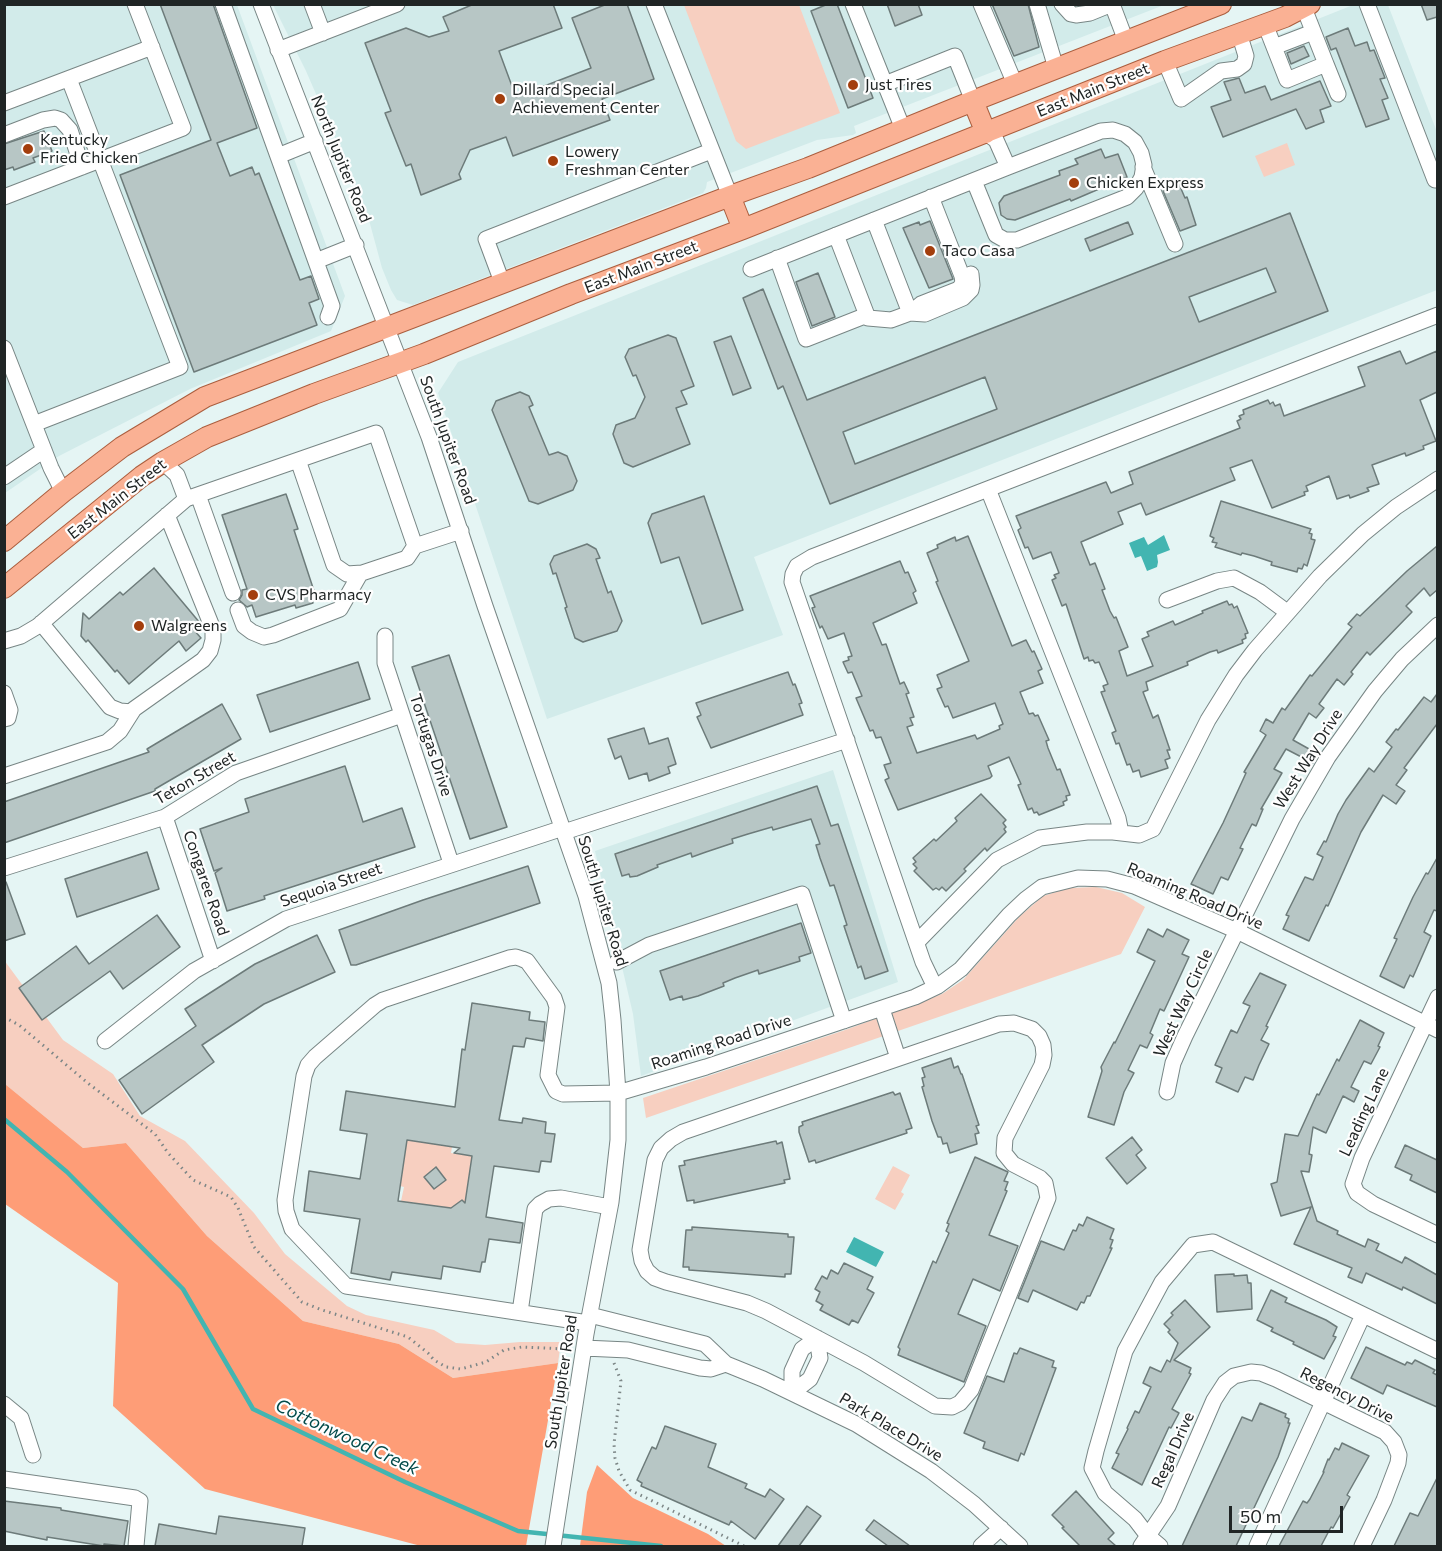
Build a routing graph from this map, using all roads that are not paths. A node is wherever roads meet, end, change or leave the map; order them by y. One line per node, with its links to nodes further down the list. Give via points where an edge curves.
1 (135, 4): 21 (street)
2 (223, 4): 38 (street)
3 (261, 4): 23 (street, North Jupiter Road)
4 (312, 4): 18 (street)
5 (397, 4): 18 (street)
6 (654, 4): 37 (street)
7 (853, 4): 28 (street)
8 (981, 4): 29 (street)
9 (1037, 4): 26 (street)
10 (1062, 4): 15 (street, via 1076,15)
11 (1221, 4): 20 (main road, East Main Street)
12 (1228, 4): 19 (main road)
13 (1366, 4): 44 (street)
14 (1307, 6): 16 (main road, East Main Street); 17 (street)
15 (1094, 8): 20 (street, via 1112,4)
16 (1265, 24): 19 (main road, East Main Street); 22 (street)
17 (1313, 32): 22 (street); 25 (street)
18 (322, 33): 23 (street)
19 (1239, 33): 24 (main road, East Main Street); 24 (street, via 1246,56 1244,64 1221,71 1181,99)
20 (1126, 41): 26 (main road, East Main Street)
21 (152, 47): 27 (street); 39 (street, via 183,128)
22 (1274, 47): 25 (street, via 1287,80)
23 (278, 50): 36 (street, North Jupiter Road)
24 (1166, 61): 34 (main road, East Main Street)
25 (1326, 64): 30 (street)
26 (1056, 68): 29 (main road, East Main Street)
27 (69, 79): 32 (street); 39 (street)
28 (885, 84): 31 (street, via 955,56); 33 (street)
29 (1015, 84): 31 (main road, East Main Street)
30 (1338, 94)
31 (973, 101): 33 (main road, East Main Street); 34 (main road)
32 (4, 102)
33 (903, 129): 45 (main road, East Main Street)
34 (986, 133): 41 (street, via 996,140); 49 (main road, East Main Street)
35 (4, 135): 40 (street, via 44,120 61,120 70,130)
36 (315, 141): 38 (street); 52 (street, North Jupiter Road)
37 (711, 151): 45 (street); 56 (street, via 486,238)
38 (278, 156): 54 (street)
39 (100, 160): 40 (street); 64 (street, via 180,367)
40 (82, 167): 47 (street)
41 (1008, 167): 42 (street, via 1101,130 1125,134 1135,142); 43 (street)
42 (1143, 167): 43 (street, via 1136,188 1127,196 1017,240 996,235); 51 (street)
43 (974, 180): 46 (street)
44 (1435, 180)
45 (730, 196): 49 (main road); 56 (main road, East Main Street)
46 (935, 196): 48 (street); 57 (street, via 972,285 963,298 924,314)
47 (4, 197)
48 (874, 220): 50 (street); 57 (street)
49 (743, 229): 63 (main road, East Main Street)
50 (836, 235): 53 (street); 58 (street)
51 (1175, 244)
52 (356, 245): 54 (street); 61 (street, North Jupiter Road)
53 (777, 258): 55 (street); 58 (street, via 807,339)
54 (316, 261): 60 (street, via 332,306)
55 (751, 269)
56 (502, 282): 61 (main road, East Main Street)
57 (910, 313): 58 (street, via 891,320)
58 (867, 315)
59 (1437, 315): 71 (street)
60 (328, 317)
61 (387, 326): 63 (street, South Jupiter Road); 65 (main road, East Main Street, via 205,397)
62 (4, 348): 64 (street)
63 (400, 362): 68 (main road, East Main Street, via 223,430); 75 (street, South Jupiter Road)
64 (34, 424): 66 (street)
65 (143, 433): 68 (main road); 72 (main road, East Main Street)
66 (44, 450): 69 (street); 72 (street)
67 (298, 460): 73 (street); 77 (street, via 376,434); 78 (street, via 334,565 347,574)
68 (163, 462): 73 (street); 79 (main road, East Main Street)
69 (4, 477)
70 (1437, 479): 83 (street, via 1363,534)
71 (988, 489): 92 (street, via 797,566 792,582); 96 (street)
72 (63, 492): 76 (main road, East Main Street)
73 (192, 497): 74 (street); 80 (street)
74 (167, 515): 84 (street); 89 (street, via 213,629 213,640 203,660)
75 (461, 531): 77 (street); 95 (street, South Jupiter Road)
76 (4, 541)
77 (415, 546): 78 (street, via 407,558)
78 (360, 574): 82 (street, via 340,609 273,635 264,637 252,632 244,626)
79 (4, 588)
80 (233, 593)
81 (1167, 600): 83 (street, via 1217,580 1234,578)
82 (238, 610)
83 (1287, 612): 96 (street, via 1236,675 1208,720 1153,829 1139,835)
84 (41, 623): 87 (street); 89 (street, via 110,707)
85 (1437, 625): 99 (street, West Way Drive, via 1375,690 1328,758 1292,819)
86 (385, 636): 90 (street, Tortugas Drive, via 385,663)
87 (4, 641)
88 (4, 693): 91 (street, via 10,710)
89 (132, 712): 93 (street, via 107,742)
90 (402, 715): 94 (street, Teton Street, via 236,773); 97 (street, Tortugas Drive)
91 (4, 719)
92 (847, 740): 95 (street, Sequoia Street); 100 (street)
93 (4, 776)
94 (165, 817): 98 (street, Teton Street); 101 (street, Congaree Road)
95 (563, 830): 97 (street, Sequoia Street); 111 (street, South Jupiter Road, via 586,896 609,983)
96 (1121, 833): 100 (street, via 1087,832 1040,838 997,860)
97 (451, 863): 101 (street, Sequoia Street, via 286,919)
98 (4, 868)
99 (1237, 931): 103 (street, Roaming Road Drive, via 1134,886 1107,879 1069,880 1042,887 1026,899 961,969); 107 (street, Roaming Road Drive); 110 (street, West Way Circle, via 1173,1063)
100 (916, 942): 103 (street)
101 (213, 961): 108 (street, Sequoia Street)
102 (617, 962): 106 (street, via 649,945 802,894)
103 (935, 987): 105 (street, Roaming Road Drive)
104 (1437, 997): 107 (street, Leading Lane)
105 (882, 1009): 106 (street, Roaming Road Drive); 109 (street)
106 (844, 1021): 111 (street, Roaming Road Drive)
107 (1431, 1027): 113 (street, Leading Lane, via 1362,1158 1353,1184 1357,1193 1373,1204)
108 (105, 1041)
109 (898, 1058): 117 (street, via 683,1132 666,1143 655,1160 640,1250 647,1271 666,1282 747,1303); 117 (street, via 999,1024 1014,1023 1032,1029 1043,1045 1042,1065 1005,1138 1004,1153 1013,1164 1044,1183 1047,1204 971,1390 960,1403 952,1407 935,1406)
110 (1167, 1092)
111 (618, 1093): 112 (street, South Jupiter Road, via 618,1140); 114 (street, Roaming Road Drive, via 556,1091 548,1075 556,1019 554,998 527,961 516,957 383,1000 308,1065 285,1200 292,1229 345,1286)
112 (610, 1207): 114 (street, via 561,1198 549,1199 535,1209); 116 (street, South Jupiter Road)
113 (1437, 1235)
114 (520, 1312): 116 (street, Park Place Drive)
115 (1363, 1315): 119 (street); 123 (street); 128 (street, via 1213,1242 1193,1245 1184,1253 1162,1282 1125,1351 1092,1468 1105,1492 1135,1519)
116 (589, 1319): 118 (street, South Jupiter Road); 120 (street, Park Place Drive, via 695,1340)
117 (816, 1338): 122 (street, via 802,1349 792,1371)
118 (584, 1348): 120 (street, via 628,1350 700,1368); 130 (street, South Jupiter Road)
119 (1437, 1352)
120 (726, 1364): 122 (street, Park Place Drive)
121 (1242, 1373): 123 (street, Regency Drive, via 1261,1373); 128 (street, Regal Drive, via 1225,1383 1214,1400)
122 (792, 1393): 127 (street, Park Place Drive, via 897,1448)
123 (1324, 1402): 133 (street); 134 (street, Regency Drive, via 1385,1432 1397,1446 1398,1462)
124 (4, 1404): 125 (street, via 21,1418)
125 (33, 1455)
126 (4, 1479): 129 (street, via 135,1498 140,1501)
127 (1001, 1528): 131 (street); 132 (street, Park Place Drive)
128 (1150, 1543)
129 (135, 1546)
130 (553, 1546)
131 (981, 1546)
132 (1020, 1546)
133 (1257, 1546)
134 (1362, 1546)

